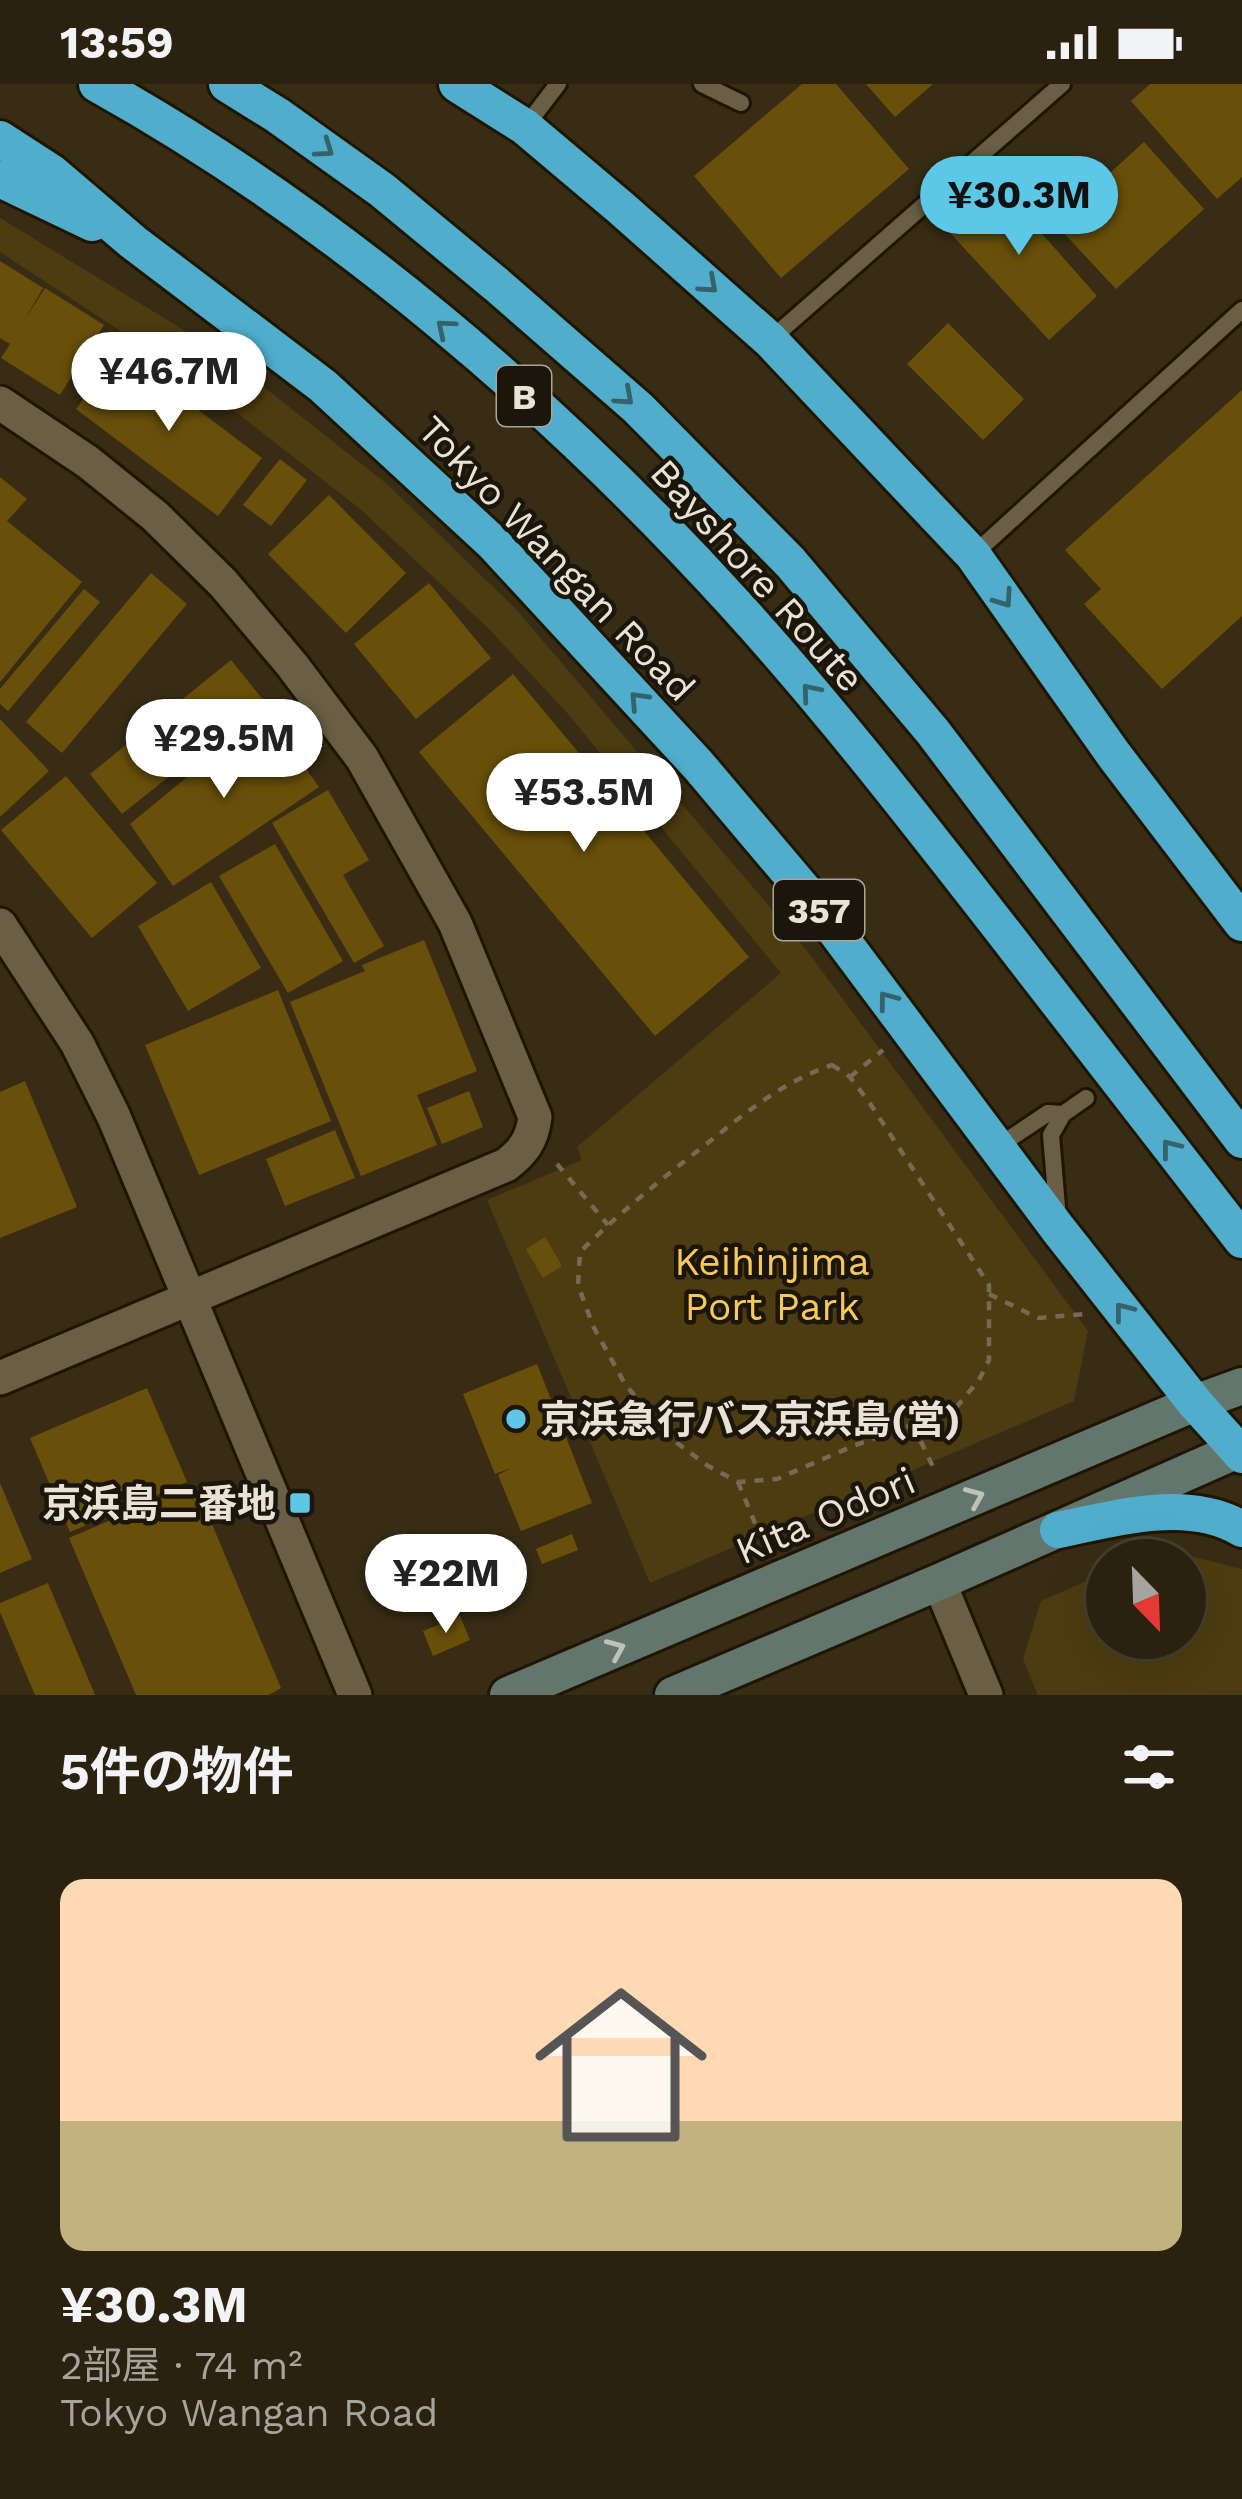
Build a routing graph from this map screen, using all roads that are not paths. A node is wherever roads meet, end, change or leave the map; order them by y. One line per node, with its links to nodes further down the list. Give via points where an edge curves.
1 (97, 84): 24 (highway, Bayshore Route / B, one-way to 1, via 886,781 734,603 569,435 341,242 241,170)
2 (227, 84): 21 (highway, Bayshore Route / B, one-way to 21, via 382,190 497,285 638,408 790,562 933,732)
3 (457, 84): 9 (highway)
4 (485, 84): 9 (highway)
5 (558, 84): 9 (lane)
6 (702, 84): 8 (lane)
7 (1061, 84): 14 (lane)
8 (741, 103)
9 (524, 126): 14 (highway, one-way to 14)
10 (0, 139): 12 (highway, Tokyo Wangan Road / 357)
11 (0, 179): 12 (highway)
12 (133, 242): 22 (highway, Tokyo Wangan Road / 357, one-way to 12, via 813,901 493,543 323,386)
13 (1242, 310): 16 (lane)
14 (770, 340): 16 (highway)
15 (0, 403): 25 (street, via 155,516 223,583 362,758 455,923 535,1117 532,1136 506,1165)
16 (973, 555): 17 (highway, one-way to 17)
17 (1242, 922)
18 (0, 925): 25 (street, via 77,1043)
19 (1086, 1098): 20 (lane)
20 (1064, 1114): 22 (lane, via 1048,1113); 23 (lane, via 1051,1135)
21 (1242, 1140)
22 (997, 1147): 23 (highway, Tokyo Wangan Road / 357)
23 (1058, 1229): 28 (highway, Tokyo Wangan Road / 357, one-way to 23)
24 (1242, 1240)
25 (189, 1297): 26 (street); 33 (street)
26 (0, 1378)
27 (1242, 1387): 28 (street, Kita Odori)
28 (1195, 1403): 29 (highway, Tokyo Wangan Road / 357); 34 (street, Kita Odori, one-way to 28)
29 (1241, 1451): 31 (street)
30 (1242, 1529): 31 (highway, via 1220,1517 1177,1512)
31 (1058, 1530): 32 (street)
32 (939, 1582): 35 (street); 36 (street)
33 (355, 1695)
34 (508, 1695)
35 (674, 1695)
36 (986, 1695)

